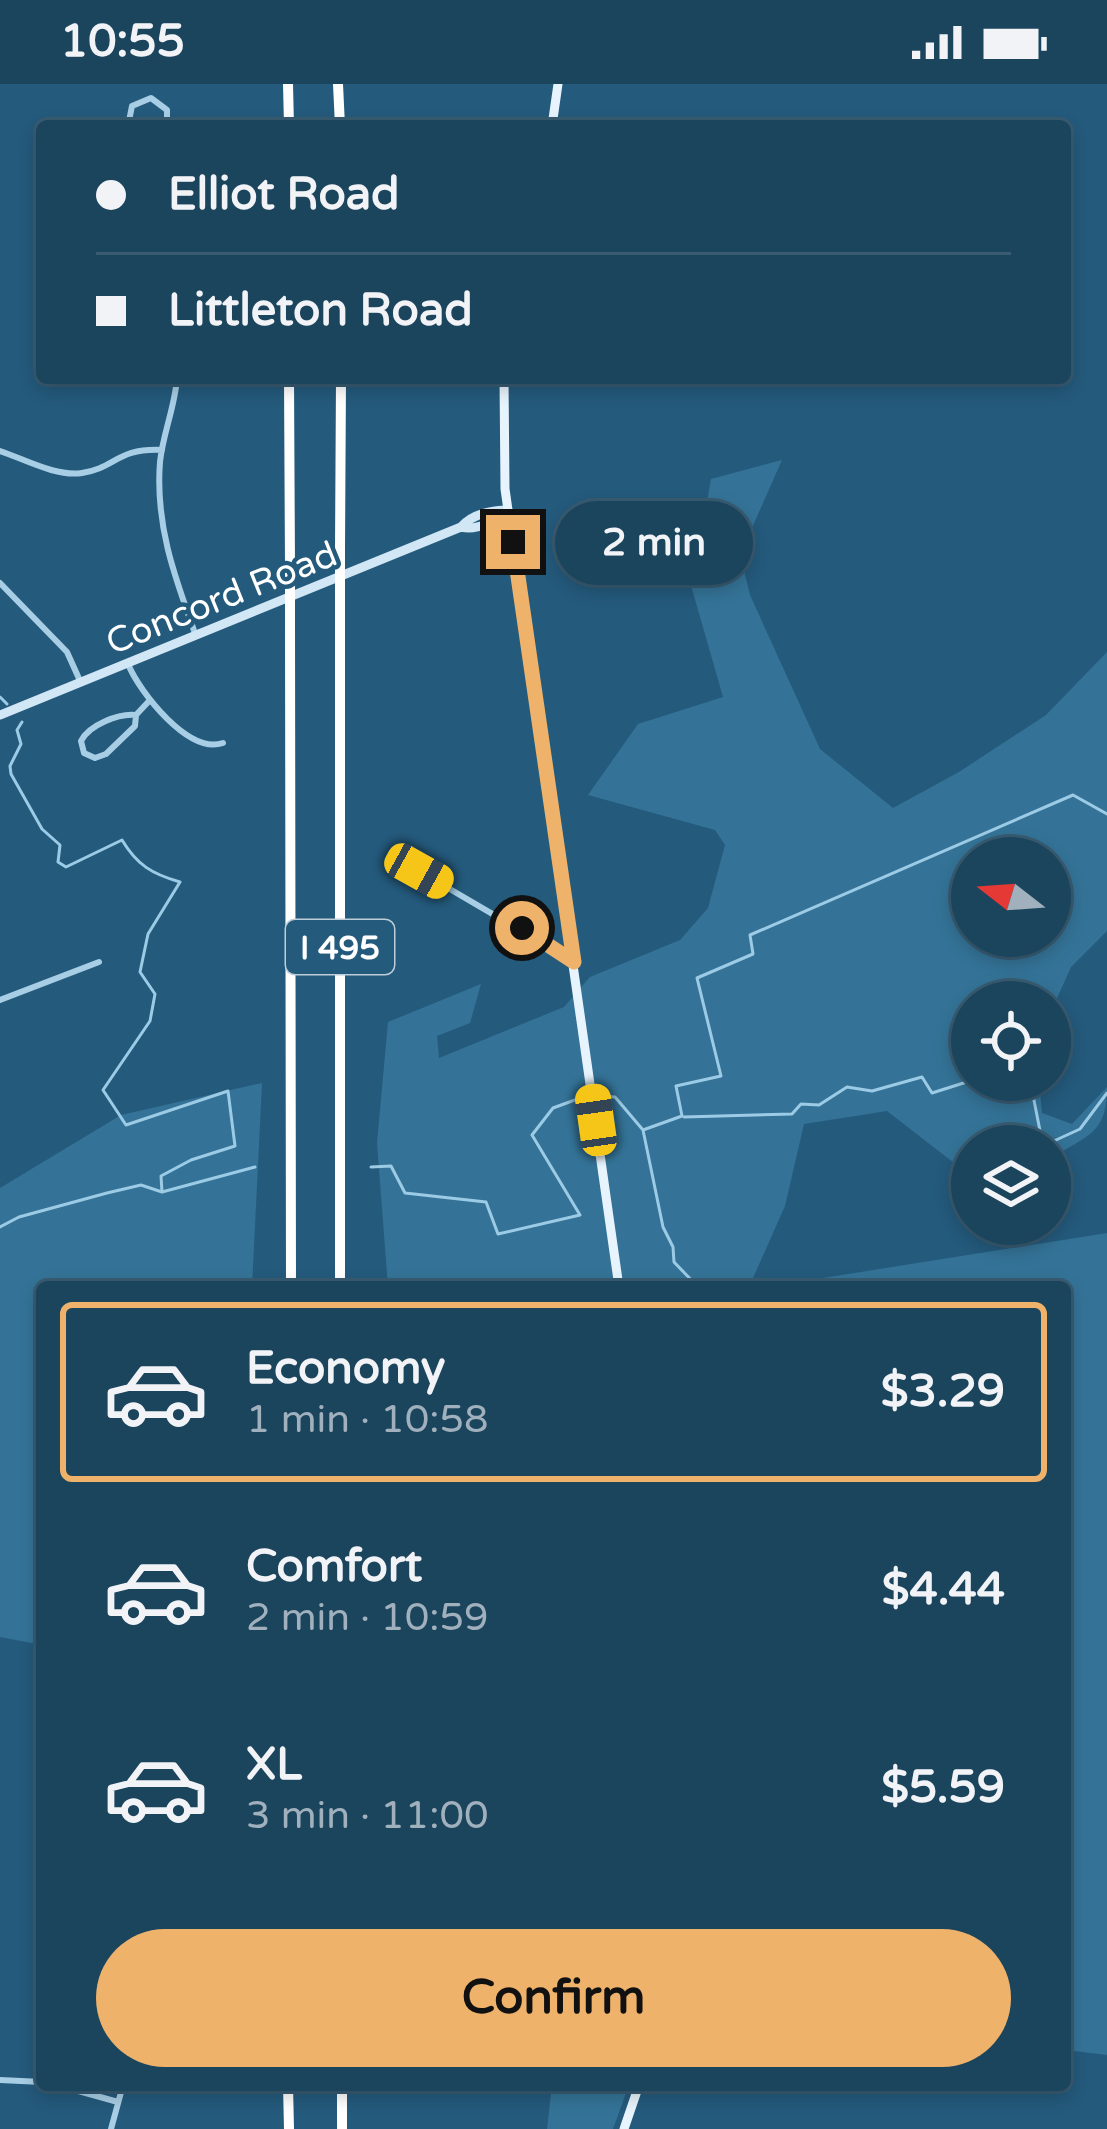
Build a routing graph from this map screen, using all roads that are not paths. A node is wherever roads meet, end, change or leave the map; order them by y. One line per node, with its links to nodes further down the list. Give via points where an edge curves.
1 (288, 84): 6 (highway)
2 (338, 84): 7 (highway)
3 (558, 84): 8 (main road)
4 (129, 120): 5 (street, via 132,106 151,98)
5 (167, 120)
6 (290, 120)
7 (340, 120)
8 (553, 120)
9 (176, 384): 13 (street)
10 (289, 384): 28 (highway, I 495, bridge)
11 (340, 384): 29 (highway, I 495, bridge)
12 (504, 384): 15 (main road)
13 (162, 450): 14 (street, via 126,452 76,474); 17 (street, via 163,538)
14 (0, 451)
15 (508, 510): 17 (main road, Concord Road, via 468,519); 26 (main road)
16 (0, 584): 19 (street, via 67,652)
17 (196, 636): 18 (main road, Concord Road)
18 (128, 664): 19 (main road, Concord Road); 20 (street)
19 (81, 683): 21 (main road, Concord Road)
20 (150, 700): 22 (street); 23 (street, via 196,741)
21 (0, 715)
22 (136, 715): 22 (street, via 106,754 84,753 88,730)
23 (223, 743)
24 (419, 871): 26 (street)
25 (98, 962): 27 (street)
26 (574, 962): 30 (main road)
27 (0, 1000)
28 (291, 1281)
29 (340, 1281)
30 (618, 1281)
31 (0, 2080): 32 (street)
32 (36, 2082)
33 (79, 2091): 38 (street)
34 (121, 2091): 38 (street)
35 (288, 2091): 40 (highway)
36 (342, 2091): 41 (highway)
37 (637, 2091): 42 (main road)
38 (118, 2102): 39 (street)
39 (111, 2129)
40 (289, 2129)
41 (342, 2129)
42 (624, 2129)

